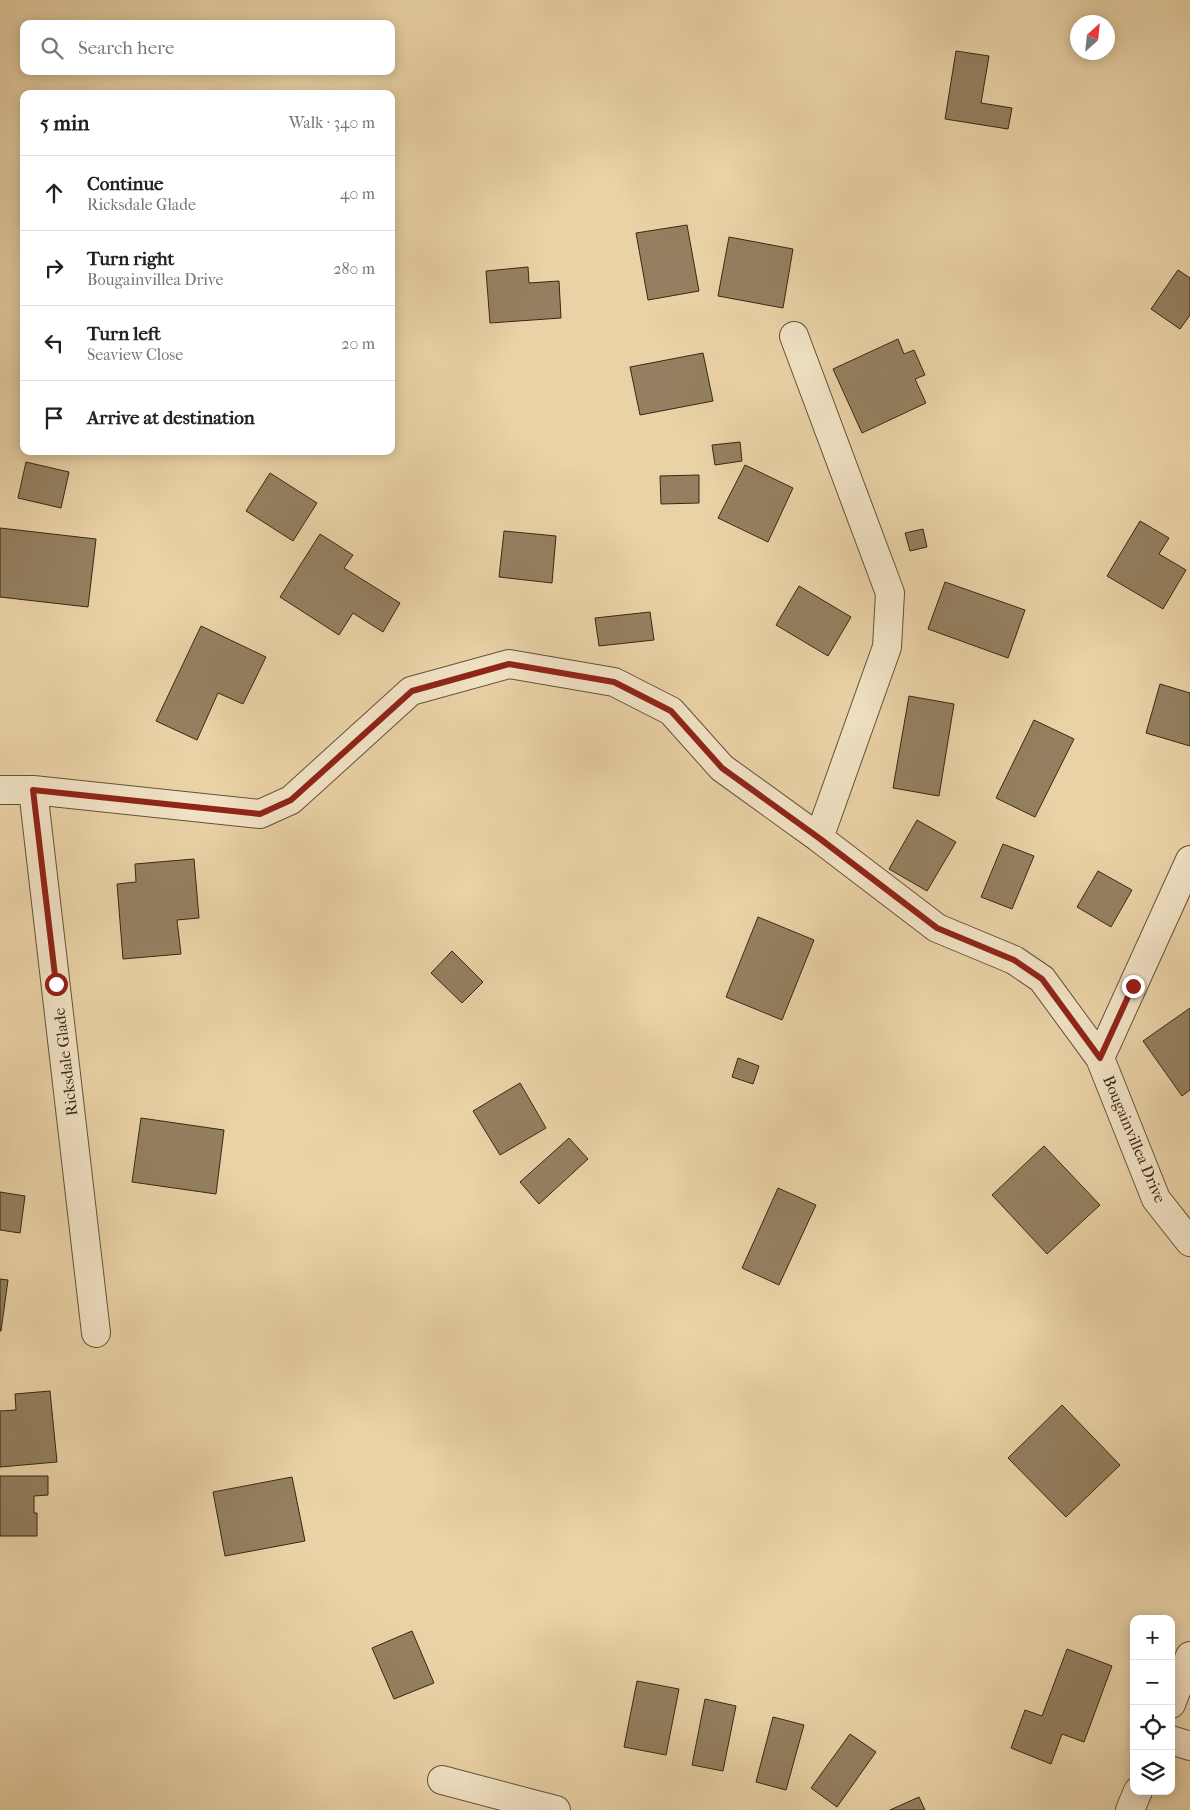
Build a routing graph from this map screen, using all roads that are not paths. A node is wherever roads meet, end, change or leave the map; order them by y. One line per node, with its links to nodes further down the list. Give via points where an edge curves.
1 (794, 336): 4 (street, via 890,593 887,647)
2 (0, 790): 3 (street, Bougainvillea Drive)
3 (33, 790): 4 (street, Bougainvillea Drive, via 260,814 291,800 412,691 509,664 614,682 671,711 722,768); 8 (street, Ricksdale Glade)
4 (819, 838): 6 (street, Bougainvillea Drive, via 937,928 1014,960 1042,979)
5 (1190, 860): 6 (street)
6 (1100, 1058): 7 (street, Bougainvillea Drive, via 1156,1199)
7 (1190, 1242)
8 (96, 1333)
9 (1190, 1656): 10 (street)
10 (1175, 1694)
11 (1175, 1741): 12 (street)
12 (1190, 1746)
13 (442, 1780): 15 (street)
14 (1136, 1795): 17 (street)
15 (529, 1806): 16 (street)
16 (556, 1810)
17 (1130, 1810)

